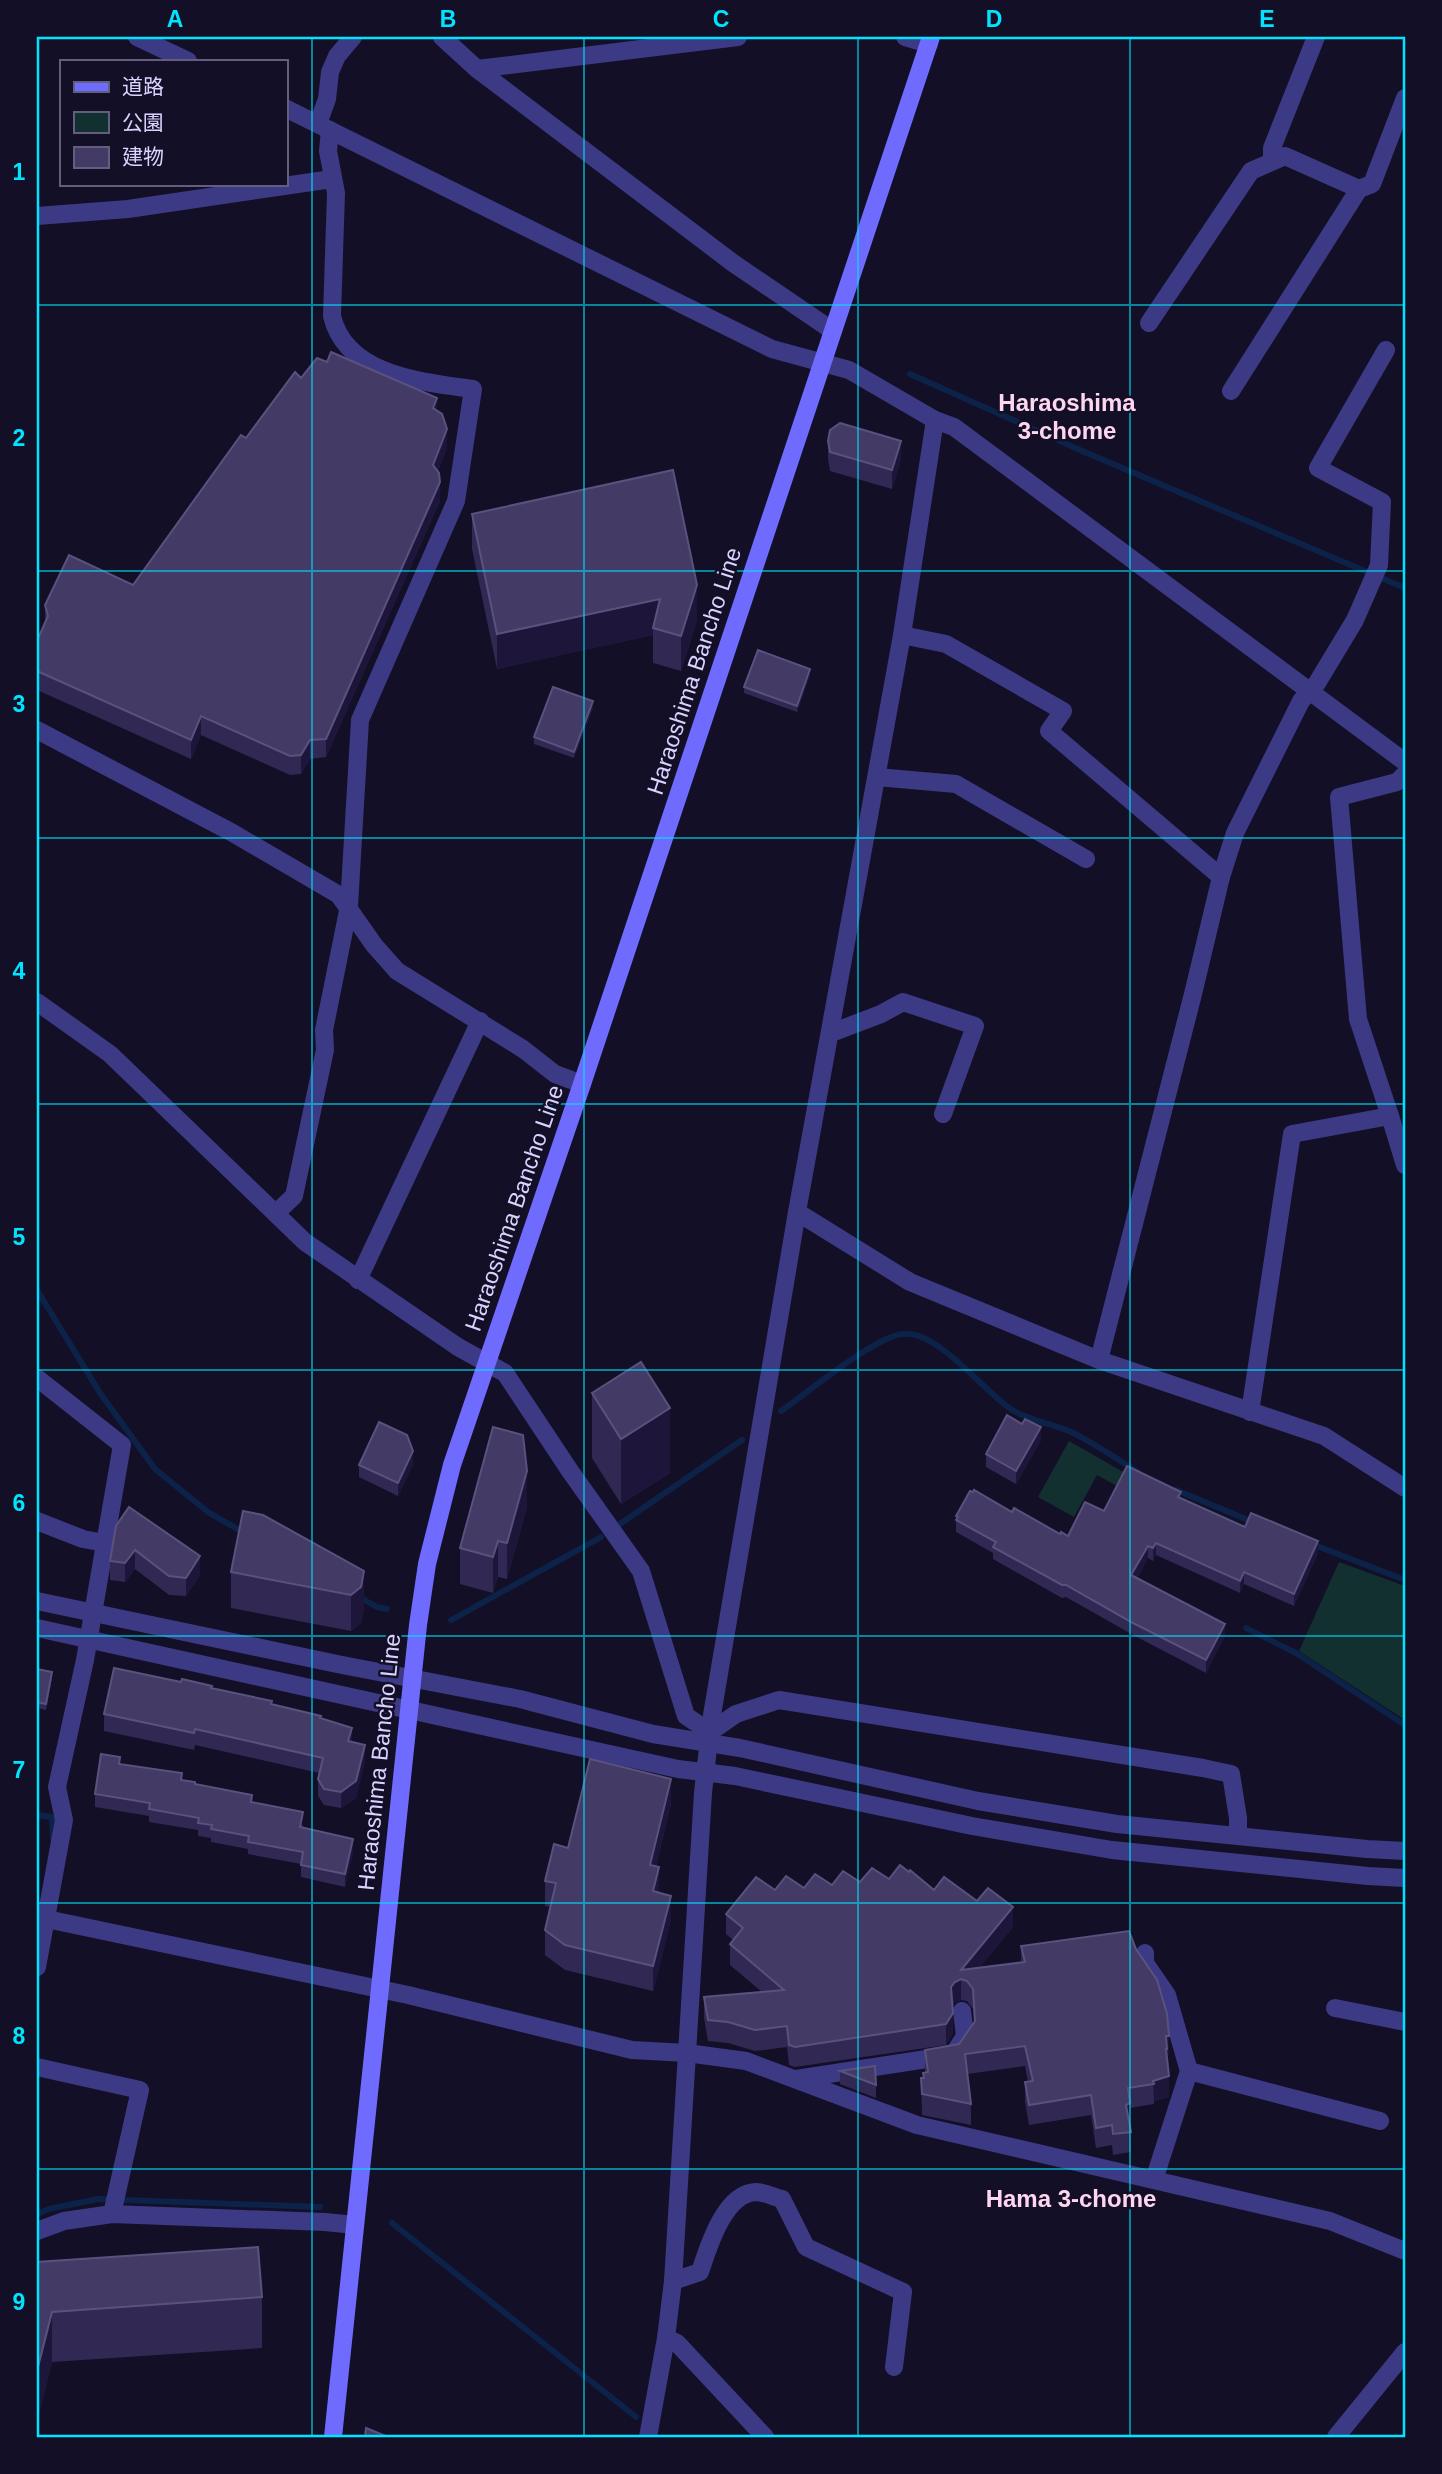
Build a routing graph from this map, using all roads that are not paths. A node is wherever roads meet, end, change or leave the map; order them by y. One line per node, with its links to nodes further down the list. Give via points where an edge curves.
1 (137, 37): 8 (street)
2 (353, 37): 12 (street, via 330,72)
3 (442, 37): 9 (street)
4 (738, 37): 9 (street)
5 (905, 37): 7 (street)
6 (1316, 37): 13 (street, via 1272,148)
7 (930, 41): 20 (main road, Haraoshima Bancho Line)
8 (186, 60)
9 (477, 68): 20 (street, via 733,263)
10 (1405, 99): 17 (street, via 1372,184)
11 (287, 109): 12 (street)
12 (324, 127): 14 (street); 22 (street, via 772,349)
13 (1272, 161): 17 (street, via 1285,156); 19 (street, via 1251,171)
14 (332, 179): 16 (street); 33 (street, via 336,193 332,316 336,331 358,355 376,366 420,381 473,389 456,500 360,720)
15 (284, 186): 18 (street, via 128,209)
16 (287, 186)
17 (1359, 189): 23 (street)
18 (37, 216)
19 (1149, 323)
20 (833, 331): 22 (main road, Haraoshima Bancho Line)
21 (1386, 351): 26 (street, via 1318,468 1382,502 1375,575 1354,620)
22 (822, 363): 24 (street, via 849,370); 37 (main road, Haraoshima Bancho Line)
23 (1231, 391)
24 (935, 420): 25 (street); 26 (street, via 954,427)
25 (902, 635): 30 (street); 32 (street, via 946,645 1063,711 1049,731)
26 (1311, 690): 28 (street); 32 (street, via 1301,701 1235,833)
27 (37, 730): 33 (street, via 231,832 339,895)
28 (1405, 761)
29 (1405, 774): 39 (street, via 1397,782 1339,797 1358,1018)
30 (877, 777): 31 (street, via 956,785); 36 (street)
31 (1086, 859)
32 (1221, 877): 44 (street)
33 (349, 906): 35 (street, via 374,946 397,971); 42 (street, via 324,1030 326,1050 294,1196)
34 (37, 1002): 42 (street, via 110,1054)
35 (480, 1021): 37 (street, via 555,1074); 43 (street)
36 (831, 1033): 38 (street, via 903,1002 975,1026); 41 (street)
37 (582, 1084): 45 (main road, Haraoshima Bancho Line)
38 (943, 1114)
39 (1390, 1116): 40 (street); 47 (street, via 1292,1135)
40 (1405, 1165)
41 (797, 1212): 44 (street, via 910,1282); 57 (street)
42 (276, 1213): 43 (street, via 305,1242)
43 (358, 1280): 45 (street)
44 (1099, 1360): 47 (street)
45 (486, 1363): 55 (main road, Haraoshima Bancho Line, via 439,1510); 57 (street, via 513,1383 641,1571 686,1716)
46 (37, 1378): 50 (street, via 122,1445)
47 (1250, 1412): 48 (street, via 1324,1436)
48 (1405, 1488)
49 (37, 1521): 50 (street)
50 (105, 1543): 52 (street)
51 (37, 1601): 52 (street)
52 (92, 1614): 54 (street); 55 (street)
53 (37, 1628): 54 (street)
54 (88, 1639): 56 (street); 62 (street, via 57,1787 64,1820)
55 (414, 1679): 56 (main road, Haraoshima Bancho Line); 57 (street, via 520,1699 653,1734)
56 (409, 1710): 58 (street); 65 (main road, Haraoshima Bancho Line)
57 (709, 1737): 58 (street); 59 (street, via 740,1748 978,1801 1116,1824); 59 (street, via 736,1714 779,1700 1203,1768 1231,1774)
58 (705, 1772): 61 (street, via 1112,1850); 69 (street)
59 (1238, 1836): 60 (street)
60 (1405, 1851)
61 (1405, 1878)
62 (40, 1918): 64 (street); 65 (street)
63 (1144, 1953): 71 (street, via 1145,1963 1167,1995)
64 (37, 1967)
65 (379, 1990): 69 (street, via 632,2050); 76 (main road, Haraoshima Bancho Line)
66 (1335, 2008): 68 (street)
67 (962, 2011): 72 (street, via 965,2036 953,2055)
68 (1405, 2022)
69 (687, 2053): 72 (street, via 746,2062); 79 (street)
70 (37, 2067): 75 (street, via 140,2090)
71 (1189, 2071): 73 (street); 74 (street)
72 (792, 2080): 74 (street, via 917,2125)
73 (1380, 2121)
74 (1154, 2180): 78 (street, via 1330,2221)
75 (114, 2204): 76 (street); 77 (street)
76 (355, 2225): 83 (main road, Haraoshima Bancho Line)
77 (37, 2231)
78 (1405, 2251)
79 (673, 2281): 80 (street); 82 (street, via 699,2273 712,2233 733,2203 758,2192 782,2199 806,2247 903,2292)
80 (666, 2338): 84 (street); 85 (street, via 677,2343)
81 (1405, 2352): 86 (street)
82 (894, 2367)
83 (333, 2437)
84 (648, 2437)
85 (765, 2437)
86 (1336, 2437)

